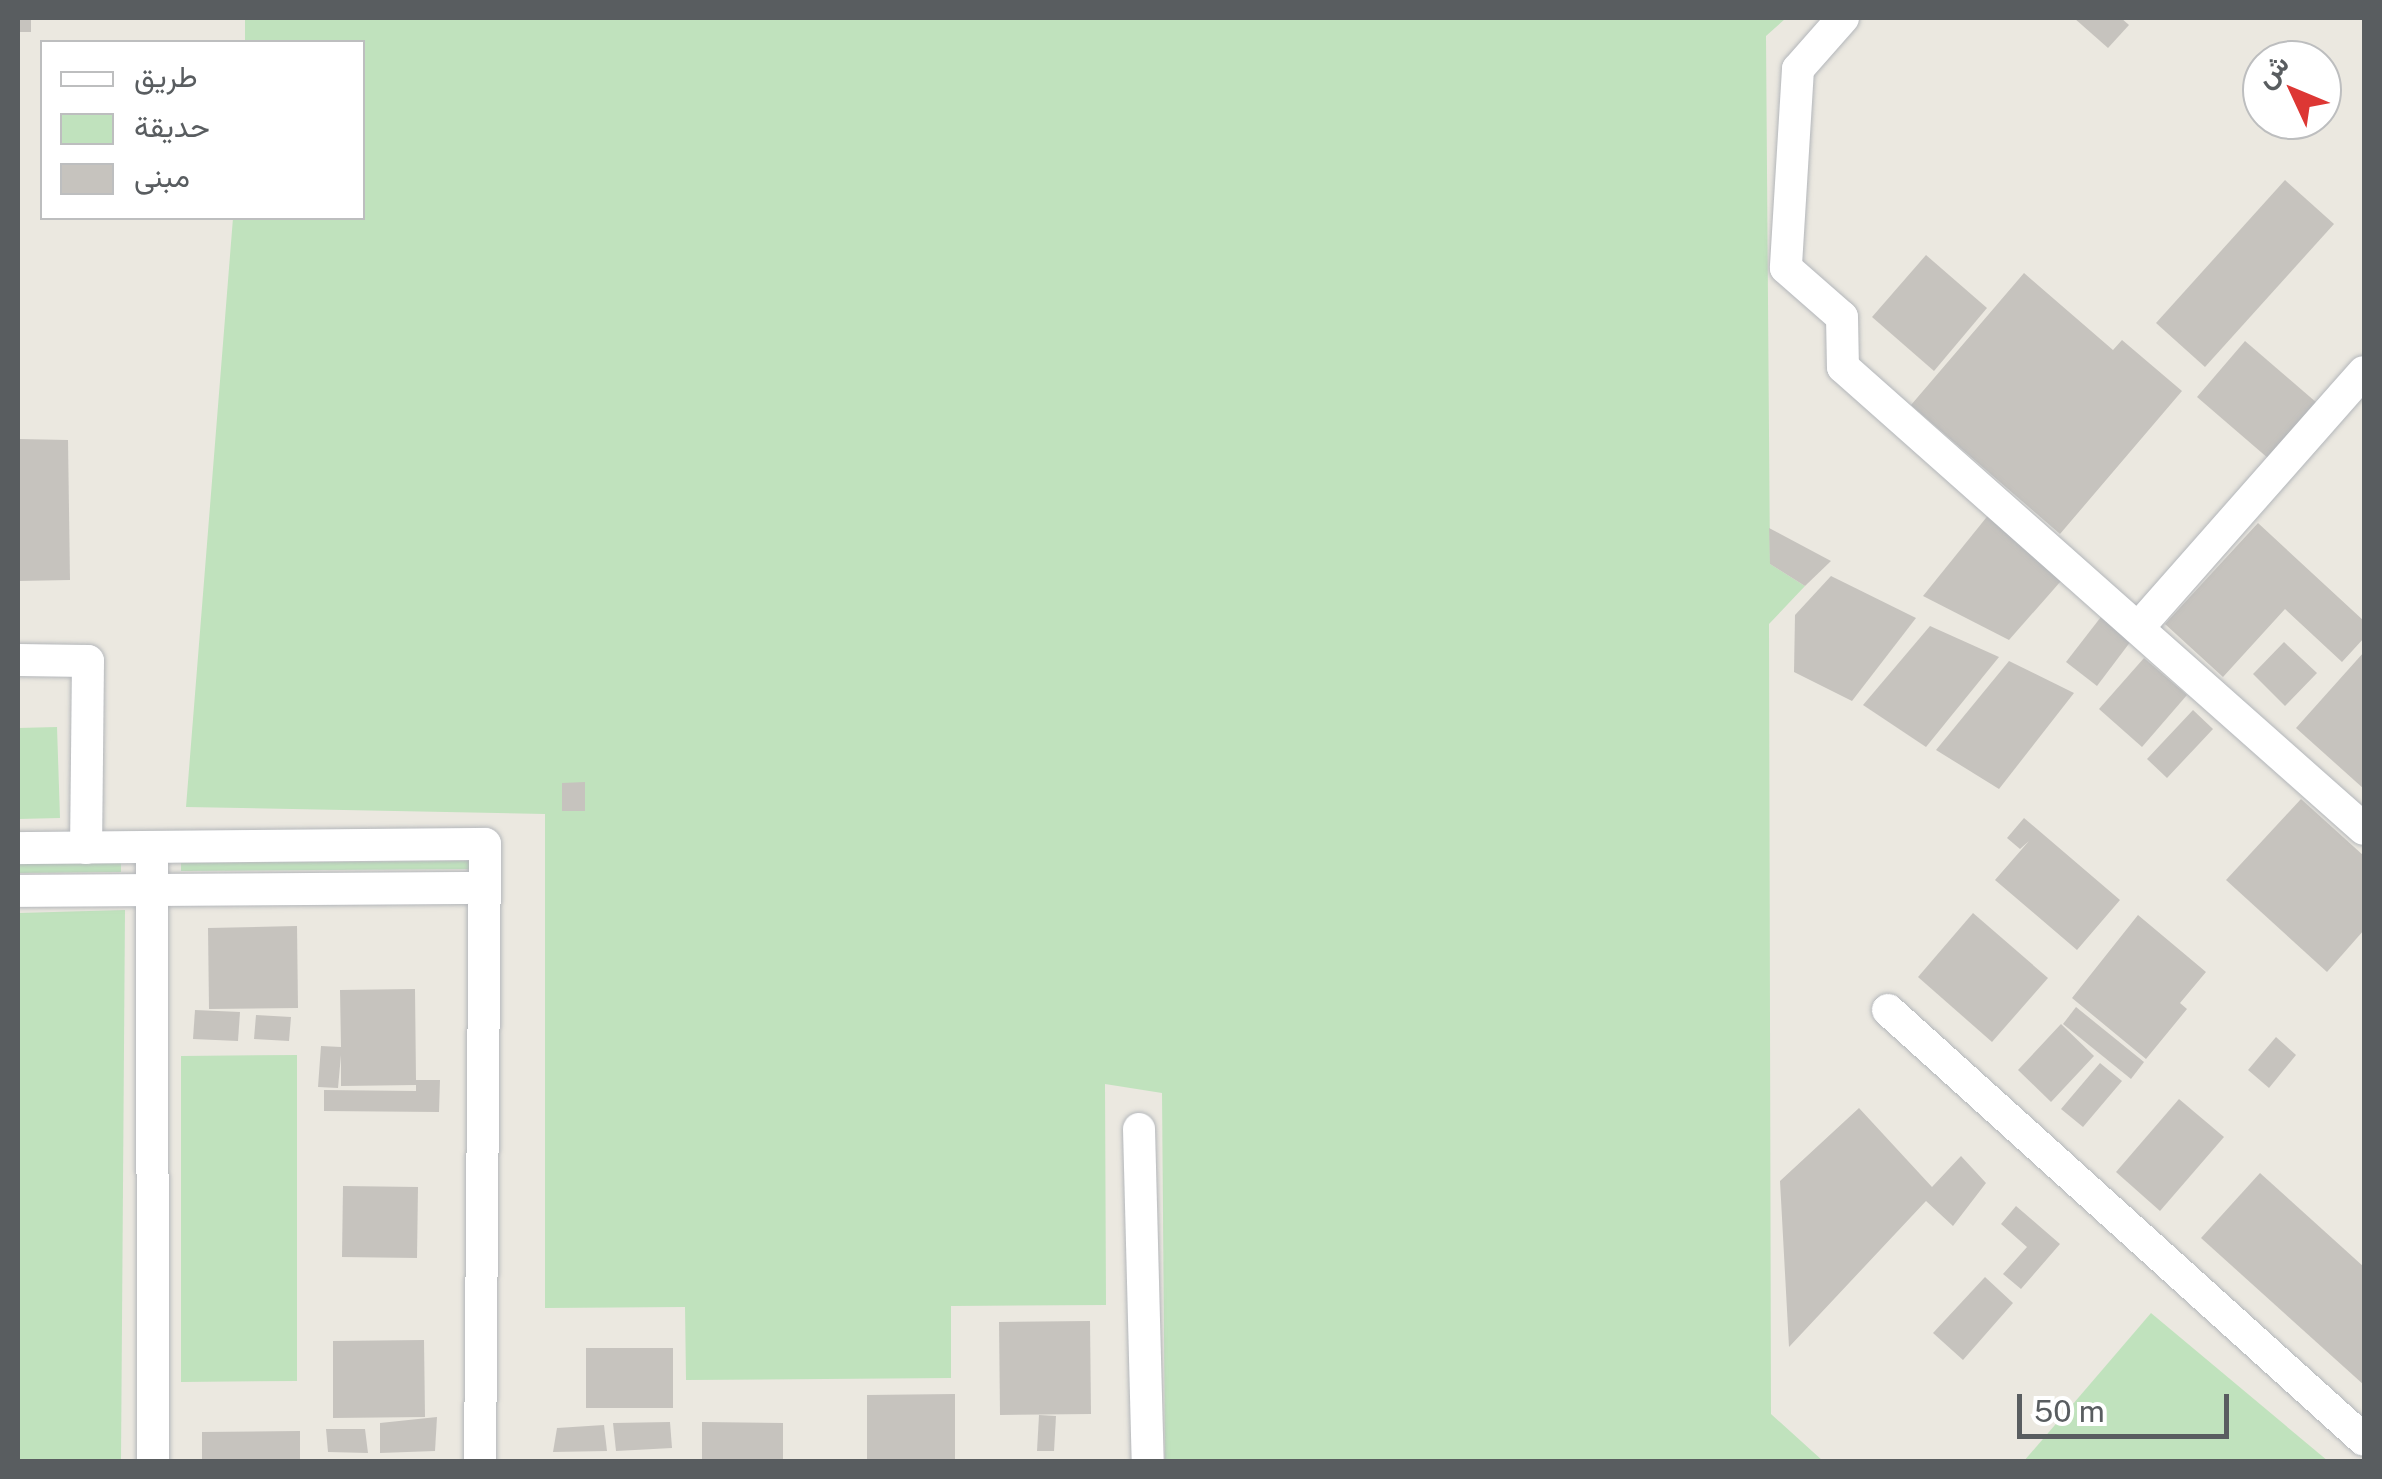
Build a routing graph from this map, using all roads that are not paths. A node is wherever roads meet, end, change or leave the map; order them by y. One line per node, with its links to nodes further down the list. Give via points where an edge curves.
1 (1843, 18): 3 (street, via 1798,69 1786,268 1842,316 1843,367)
2 (2364, 372): 3 (street)
3 (2138, 628): 5 (street)
4 (18, 660): 7 (street, via 88,661)
5 (2364, 829)
6 (18, 848): 7 (street)
7 (86, 848): 8 (street)
8 (152, 848): 9 (street, via 485,844); 11 (street)
9 (484, 888): 11 (street); 16 (street)
10 (18, 890): 11 (street)
11 (152, 890): 15 (street)
12 (1888, 1010): 14 (street)
13 (1138, 1129): 17 (street)
14 (2364, 1440)
15 (153, 1462)
16 (480, 1462)
17 (1148, 1462)

